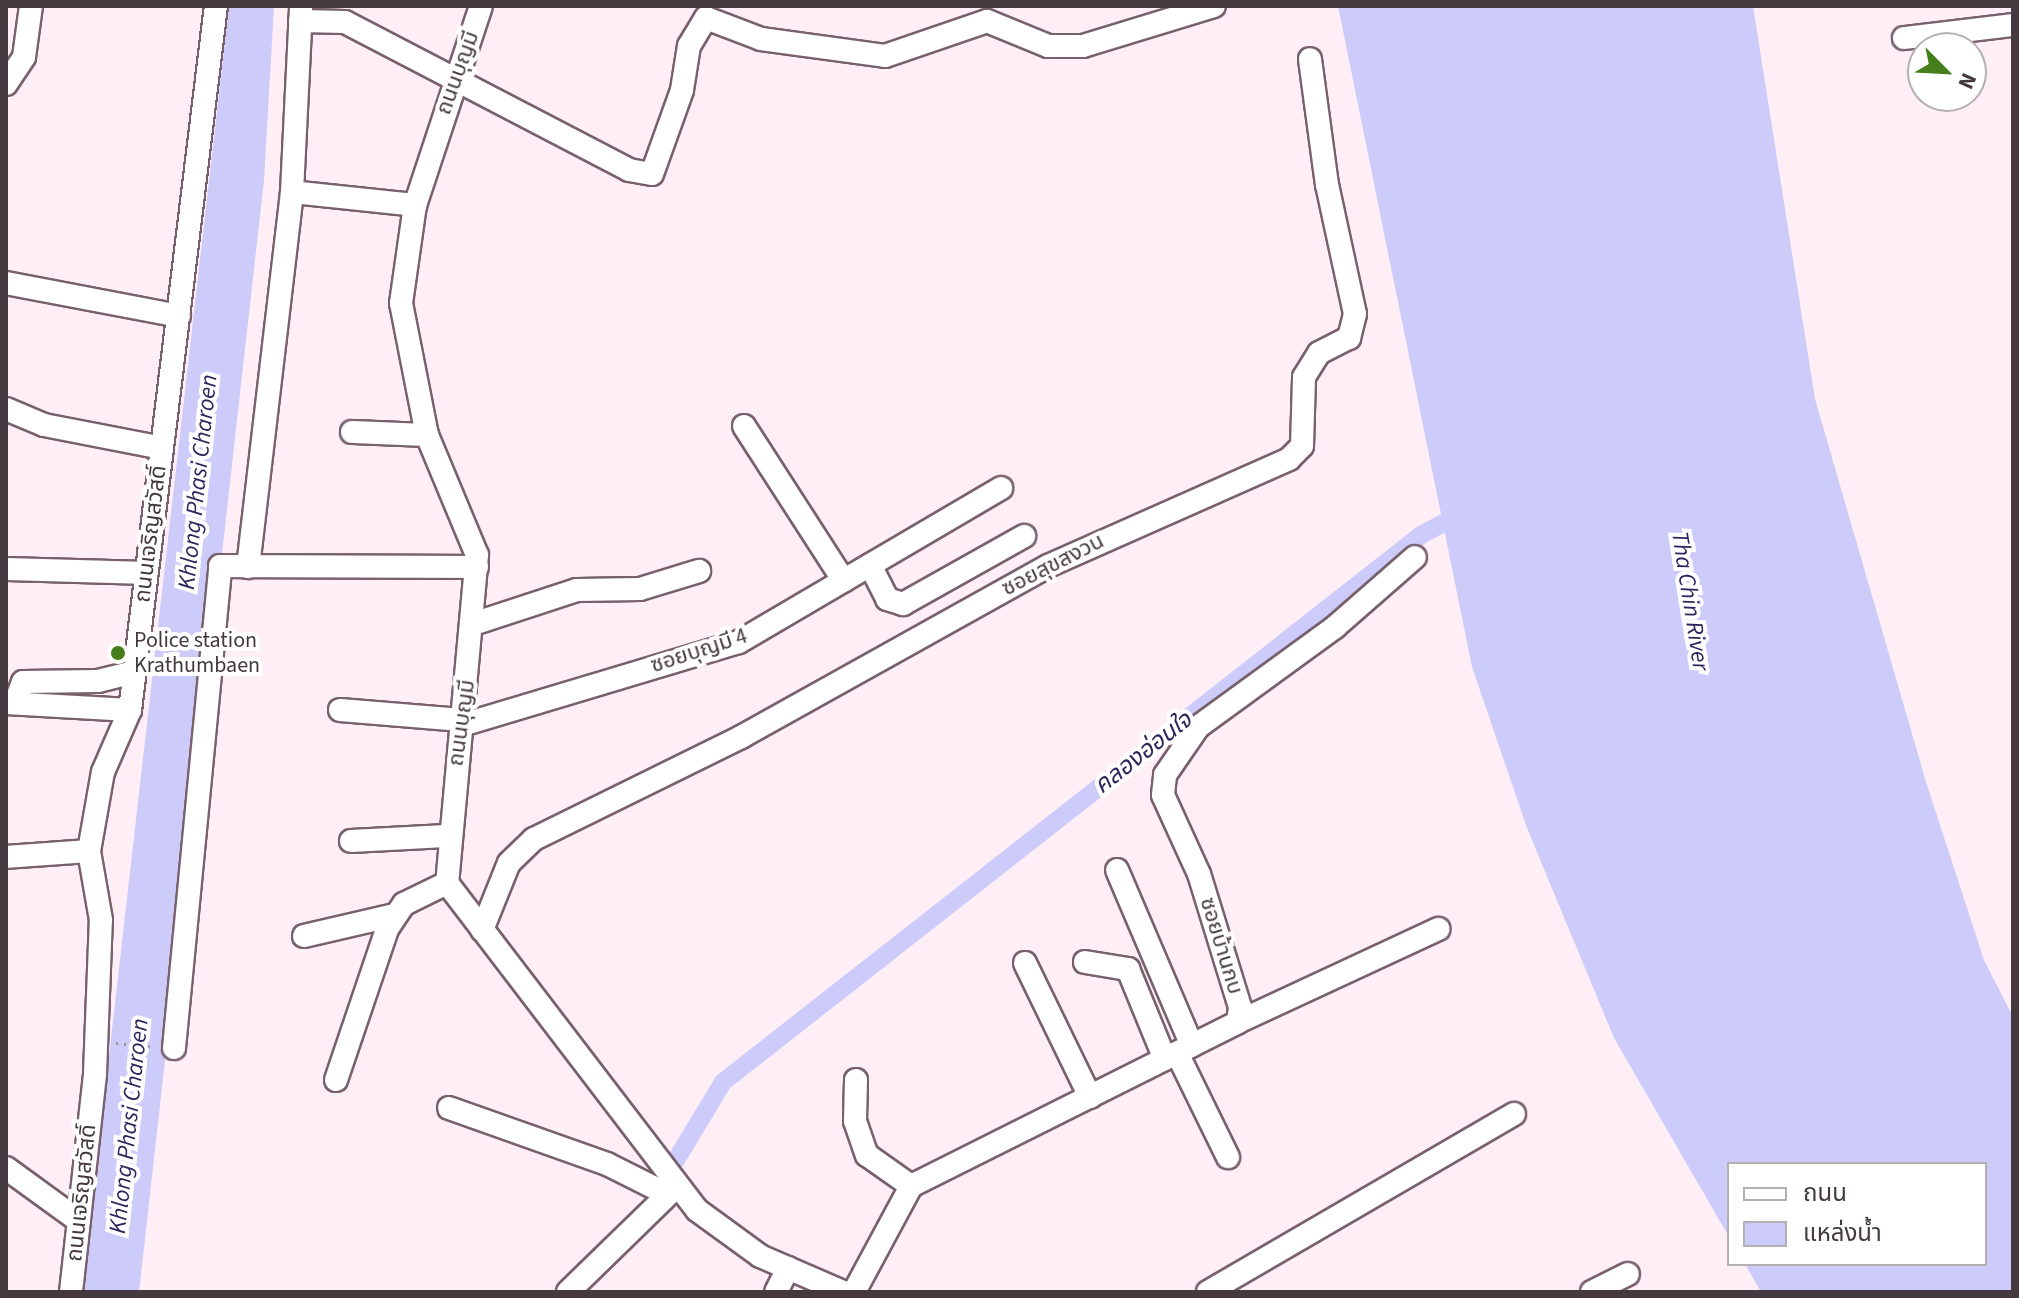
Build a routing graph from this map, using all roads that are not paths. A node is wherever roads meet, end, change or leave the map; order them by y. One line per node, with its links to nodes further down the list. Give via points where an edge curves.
1 (31, 6): 10 (street, via 24,57)
2 (216, 6): 15 (street, ถนนเจริญสวัสดิ์)
3 (481, 6): 11 (street, ถนนบุญมี)
4 (1214, 6): 5 (street, via 1083,46 1048,46 987,21 885,56 761,39)
5 (697, 12): 11 (street, via 682,90 652,174 629,170)
6 (301, 14): 11 (street, via 345,22); 12 (street)
7 (2013, 25): 8 (street)
8 (1904, 38)
9 (1310, 59): 45 (street, ซอยสุขสงวน, via 1327,185 1355,314 1349,338 1319,353 1304,377 1302,446 1289,459 1048,566 741,737 534,839 509,863)
10 (7, 74)
11 (456, 80): 13 (street, ถนนบุญมี)
12 (292, 192): 13 (street); 25 (street)
13 (415, 205): 19 (street, ถนนบุญมี, via 401,303)
14 (6, 283): 15 (street)
15 (179, 316): 20 (street, ถนนเจริญสวัสดิ์)
16 (6, 409): 20 (street, via 59,428)
17 (744, 426): 30 (street)
18 (352, 432): 19 (street)
19 (427, 435): 26 (street, ถนนบุญมี, via 471,528)
20 (162, 448): 29 (street, ถนนเจริญสวัสดิ์)
21 (1001, 488): 24 (street, ซอยบุญมี 4)
22 (1024, 536): 24 (street, via 903,604 887,599)
23 (1415, 557): 49 (street, ซอยบ้านกบ, via 1335,627 1198,727 1165,775 1163,795 1199,874 1240,1007)
24 (870, 565): 30 (street, ซอยบุญมี 4)
25 (248, 567): 26 (street); 50 (street, via 220,566)
26 (477, 567): 31 (street, ถนนบุญมี)
27 (6, 569): 29 (street)
28 (699, 571): 31 (street, via 640,589 577,590)
29 (146, 573): 32 (street, ถนนเจริญสวัสดิ์)
30 (844, 581): 36 (street, ซอยบุญมี 4, via 739,642)
31 (476, 623): 36 (street, ถนนบุญมี)
32 (134, 672): 33 (street, via 98,681 23,682); 34 (street, ถนนเจริญสวัสดิ์)
33 (12, 699): 34 (street)
34 (130, 710): 39 (street, ถนนเจริญสวัสดิ์, via 103,772)
35 (340, 710): 36 (street)
36 (462, 723): 37 (street, ถนนบุญมี)
37 (446, 836): 38 (street); 42 (street, ถนนบุญมี)
38 (351, 841)
39 (89, 851): 40 (street); 61 (street, ถนนเจริญสวัสดิ์, via 101,920)
40 (6, 857)
41 (1117, 870): 51 (street)
42 (447, 883): 43 (street); 45 (street)
43 (395, 915): 46 (street); 52 (street)
44 (1438, 929): 49 (street)
45 (482, 930): 60 (street)
46 (304, 936)
47 (1085, 962): 51 (street, via 1128,969)
48 (1025, 963): 54 (street)
49 (1238, 1022): 51 (street, ซอยบ้านกบ)
50 (170, 1048)
51 (1178, 1053): 54 (street, ซอยบ้านกบ); 57 (street)
52 (336, 1080)
53 (856, 1080): 59 (street, via 855,1121 867,1155)
54 (1090, 1097): 59 (street, ซอยบ้านกบ)
55 (449, 1108): 60 (street)
56 (1514, 1114): 69 (street)
57 (1228, 1157)
58 (6, 1168): 61 (street)
59 (911, 1186): 68 (street)
60 (672, 1190): 62 (street, via 720,1232); 65 (street)
61 (79, 1221): 64 (street, ถนนเจริญสวัสดิ์)
62 (788, 1268): 66 (street); 67 (street)
63 (1628, 1274): 70 (street)
64 (71, 1292)
65 (568, 1292)
66 (776, 1292)
67 (843, 1292)
68 (854, 1292)
69 (1208, 1292)
70 (1592, 1292)

